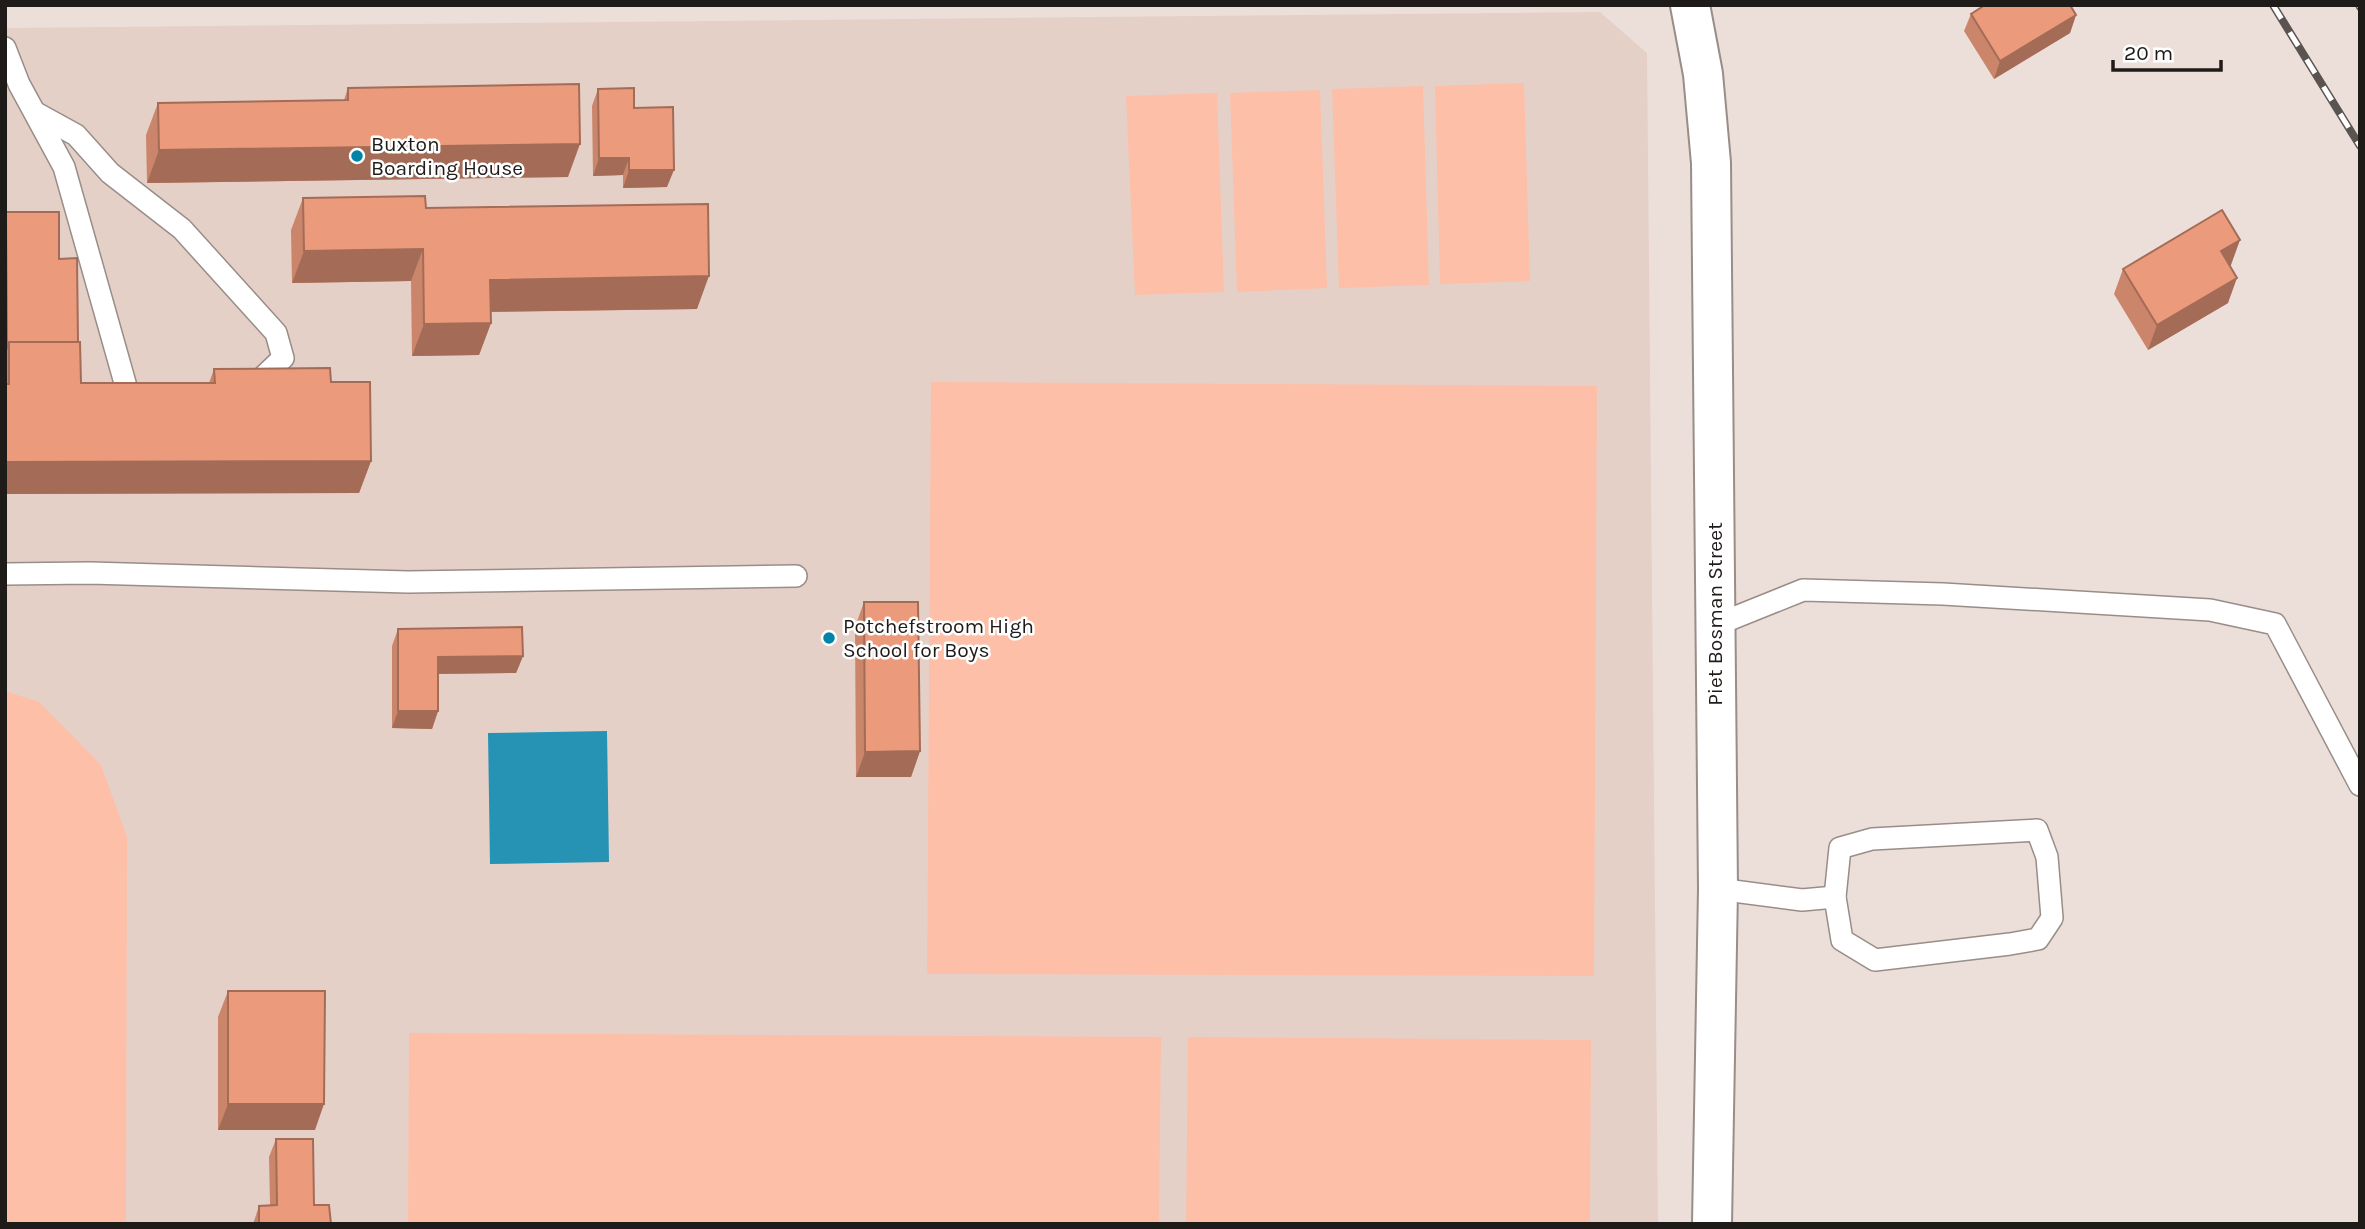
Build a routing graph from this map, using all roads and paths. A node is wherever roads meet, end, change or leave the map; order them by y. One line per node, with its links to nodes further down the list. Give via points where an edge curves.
1 (1689, 5): 8 (street, Piet Bosman Street, via 1703,74 1710,163)
2 (5, 48): 3 (lane)
3 (36, 113): 4 (lane, via 76,135 110,173 182,229 276,333 283,358 261,379); 5 (lane, via 65,167 127,390 139,400)
4 (223, 390)
5 (166, 403)
6 (5, 574): 7 (lane, via 408,582)
7 (796, 576)
8 (1716, 625): 9 (lane, via 1803,590 2210,610 2275,624); 10 (street, Piet Bosman Street)
9 (2360, 785)
10 (1718, 888): 11 (lane, via 1802,900); 12 (street, Piet Bosman Street)
11 (1835, 897): 11 (lane, via 1840,848 1871,839 2037,830 2047,857 2052,918 2038,939 1875,960 1842,940)
12 (1712, 1224)

